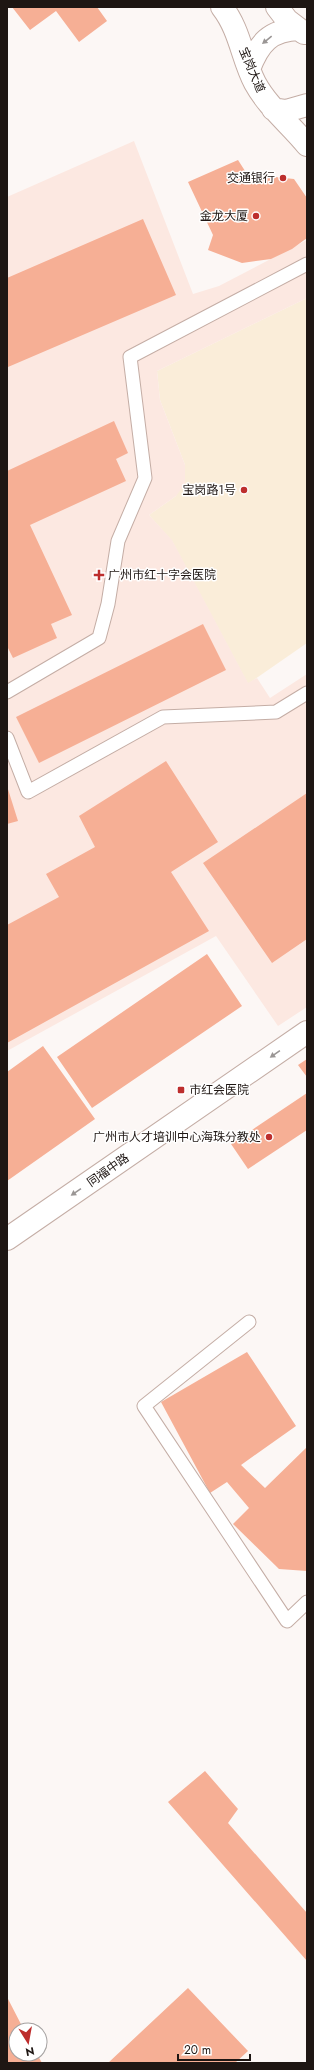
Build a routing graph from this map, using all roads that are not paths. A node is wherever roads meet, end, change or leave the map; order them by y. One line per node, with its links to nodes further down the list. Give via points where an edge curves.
1 (222, 7): 4 (main road, 宝岗大道, via 237,33)
2 (277, 7): 3 (main road, via 287,20)
3 (303, 32): 4 (main road, one-way to 4, via 285,29 266,39 255,52)
4 (250, 69): 6 (main road, 宝岗大道, via 263,96)
5 (307, 105): 6 (main road, via 286,111)
6 (273, 109): 7 (main road, 宝岗大道)
7 (307, 145)
8 (307, 264): 9 (lane, via 130,357 145,478 118,541 108,604 99,638)
9 (7, 692)
10 (307, 693): 11 (lane, via 276,712 163,717 28,792)
11 (7, 738)
12 (307, 1032): 13 (main road, 同福中路, one-way to 13)
13 (7, 1239)
14 (249, 1322): 15 (lane, via 144,1406 287,1621)
15 (307, 1602)

